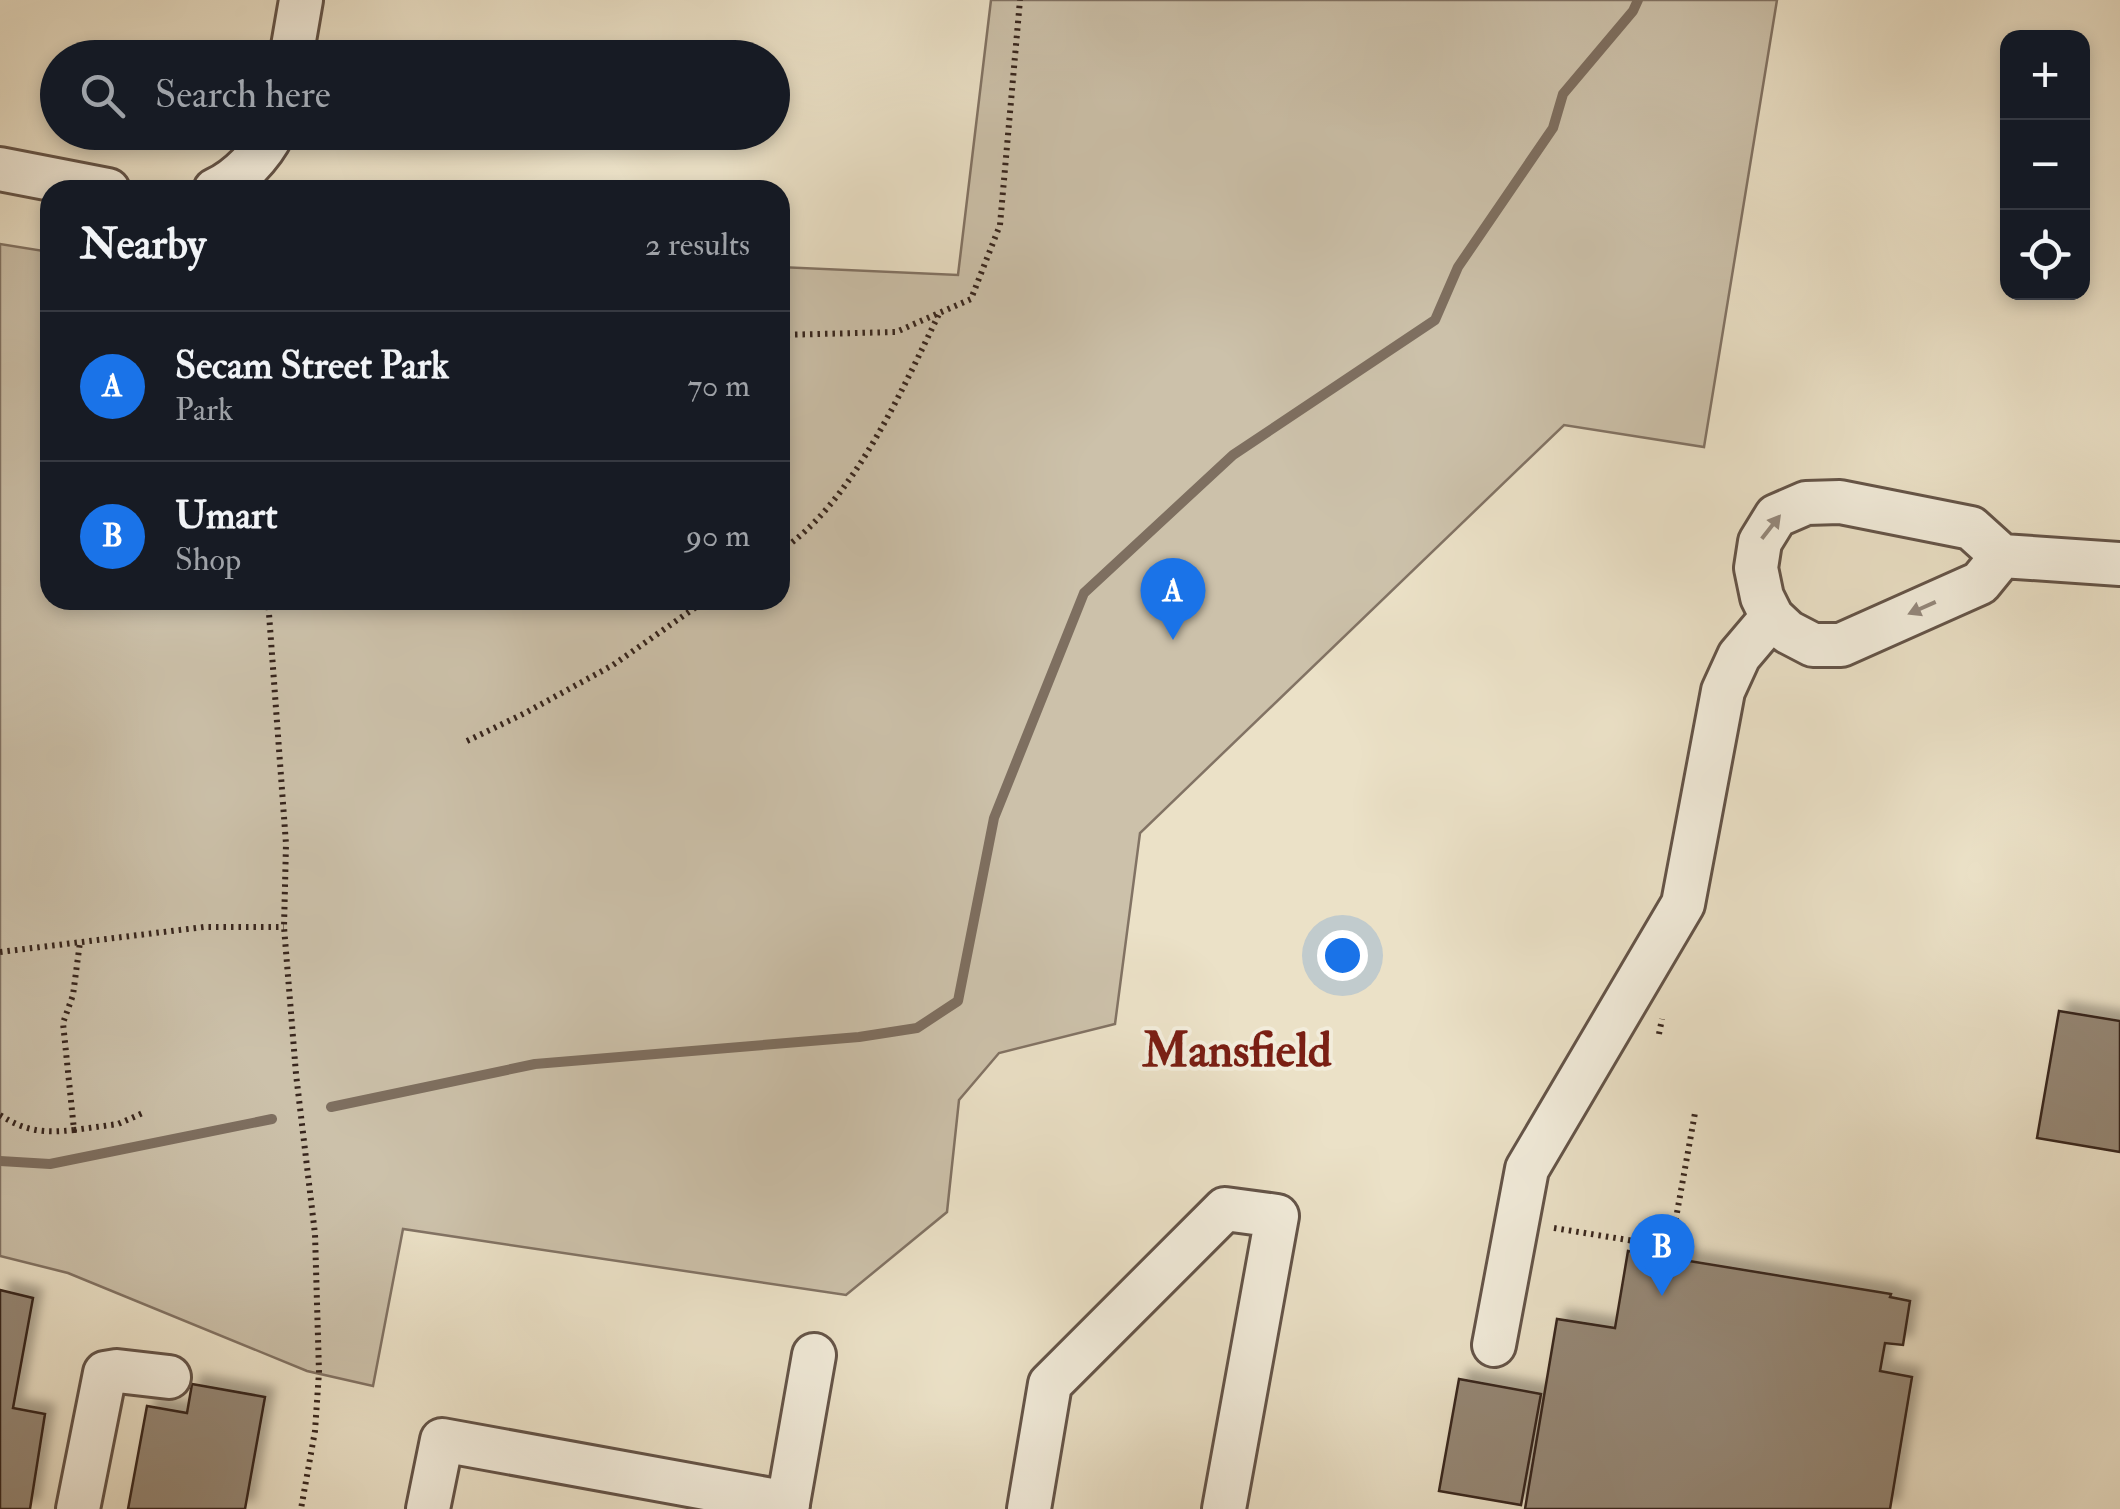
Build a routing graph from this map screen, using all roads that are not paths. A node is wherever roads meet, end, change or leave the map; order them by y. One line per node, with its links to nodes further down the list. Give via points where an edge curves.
1 (300, 0): 2 (street)
2 (294, 40)
3 (262, 150): 6 (street)
4 (0, 169): 5 (street)
5 (57, 180)
6 (234, 180)
7 (2002, 556): 8 (street); 9 (street, one-way to 9, via 1980,583 1841,644 1814,644); 9 (street, one-way to 7, via 1756,568 1760,542 1776,516 1806,503 1840,502 1971,528)
8 (2120, 564)
9 (1772, 617): 10 (street, via 1723,690 1683,904 1527,1169)
10 (1494, 1345)
11 (814, 1356): 13 (street)
12 (169, 1377): 14 (street, via 105,1373)
13 (787, 1506): 15 (street, via 442,1440)
14 (78, 1509)
15 (428, 1509)
16 (1029, 1509): 17 (street, via 1050,1384 1225,1209 1277,1216)
17 (1224, 1509)

